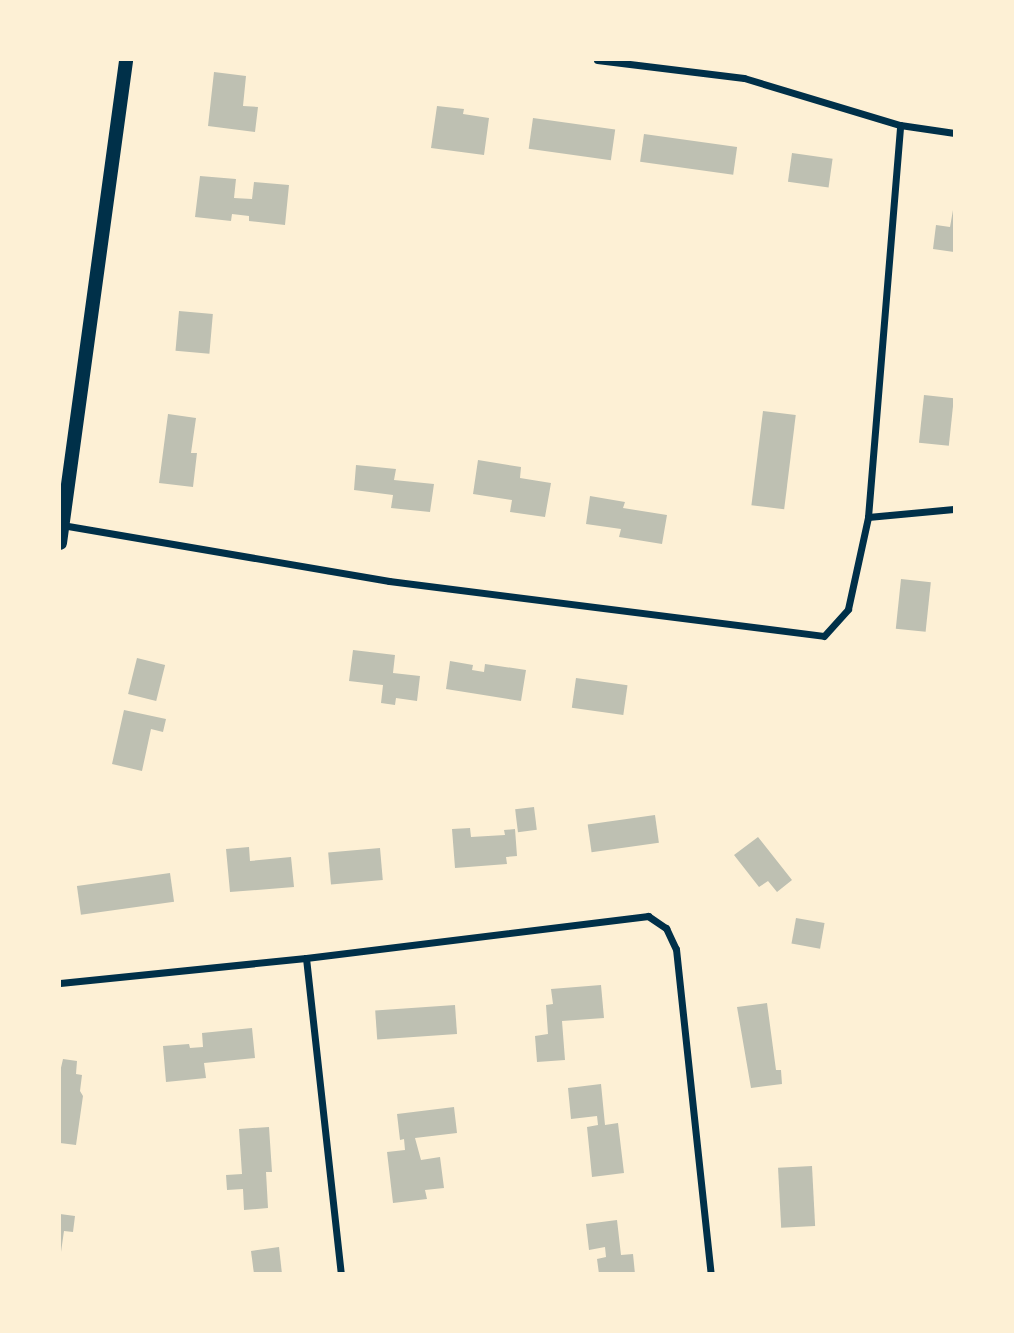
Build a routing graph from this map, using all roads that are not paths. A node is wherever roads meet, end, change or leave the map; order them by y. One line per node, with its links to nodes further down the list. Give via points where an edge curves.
1 (125, 60): 7 (main road)
2 (597, 60): 3 (street, via 744,78)
3 (900, 125): 4 (street); 6 (street)
4 (954, 133)
5 (954, 509): 6 (street)
6 (868, 517): 7 (street, via 848,609 824,636 389,581)
7 (62, 525): 8 (main road)
8 (60, 543)
9 (306, 958): 10 (street); 11 (street); 12 (street, via 648,916 666,928 676,949)
10 (60, 983)
11 (341, 1273)
12 (711, 1273)

